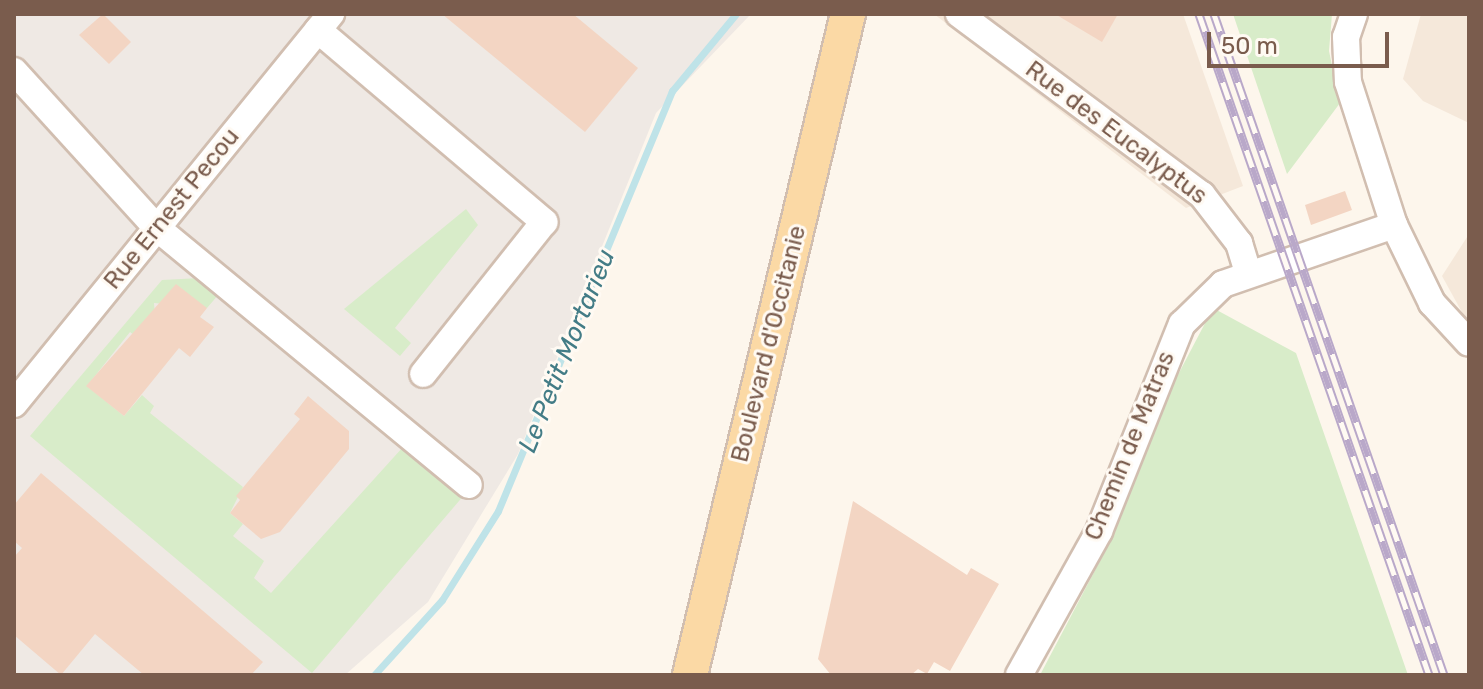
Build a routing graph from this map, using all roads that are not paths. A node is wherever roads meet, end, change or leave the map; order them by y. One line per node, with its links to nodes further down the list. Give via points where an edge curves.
1 (848, 14): 13 (main road, Boulevard d'Occitanie)
2 (959, 14): 8 (street, Rue des Eucalyptus, via 1202,195 1239,243)
3 (1354, 14): 6 (street, via 1346,37 1348,82)
4 (324, 22): 7 (street, Rue Ernest Pecou); 10 (street, via 544,222)
5 (14, 71): 7 (street)
6 (1394, 225): 8 (street, Chemin de Matras); 9 (street, via 1432,303)
7 (157, 228): 11 (street, Rue Ernest Pecou); 12 (street)
8 (1248, 272): 14 (street, Chemin de Matras, via 1223,284 1182,324 1099,531)
9 (1469, 343)
10 (423, 374)
11 (14, 404)
12 (469, 485)
13 (690, 675)
14 (1019, 675)

